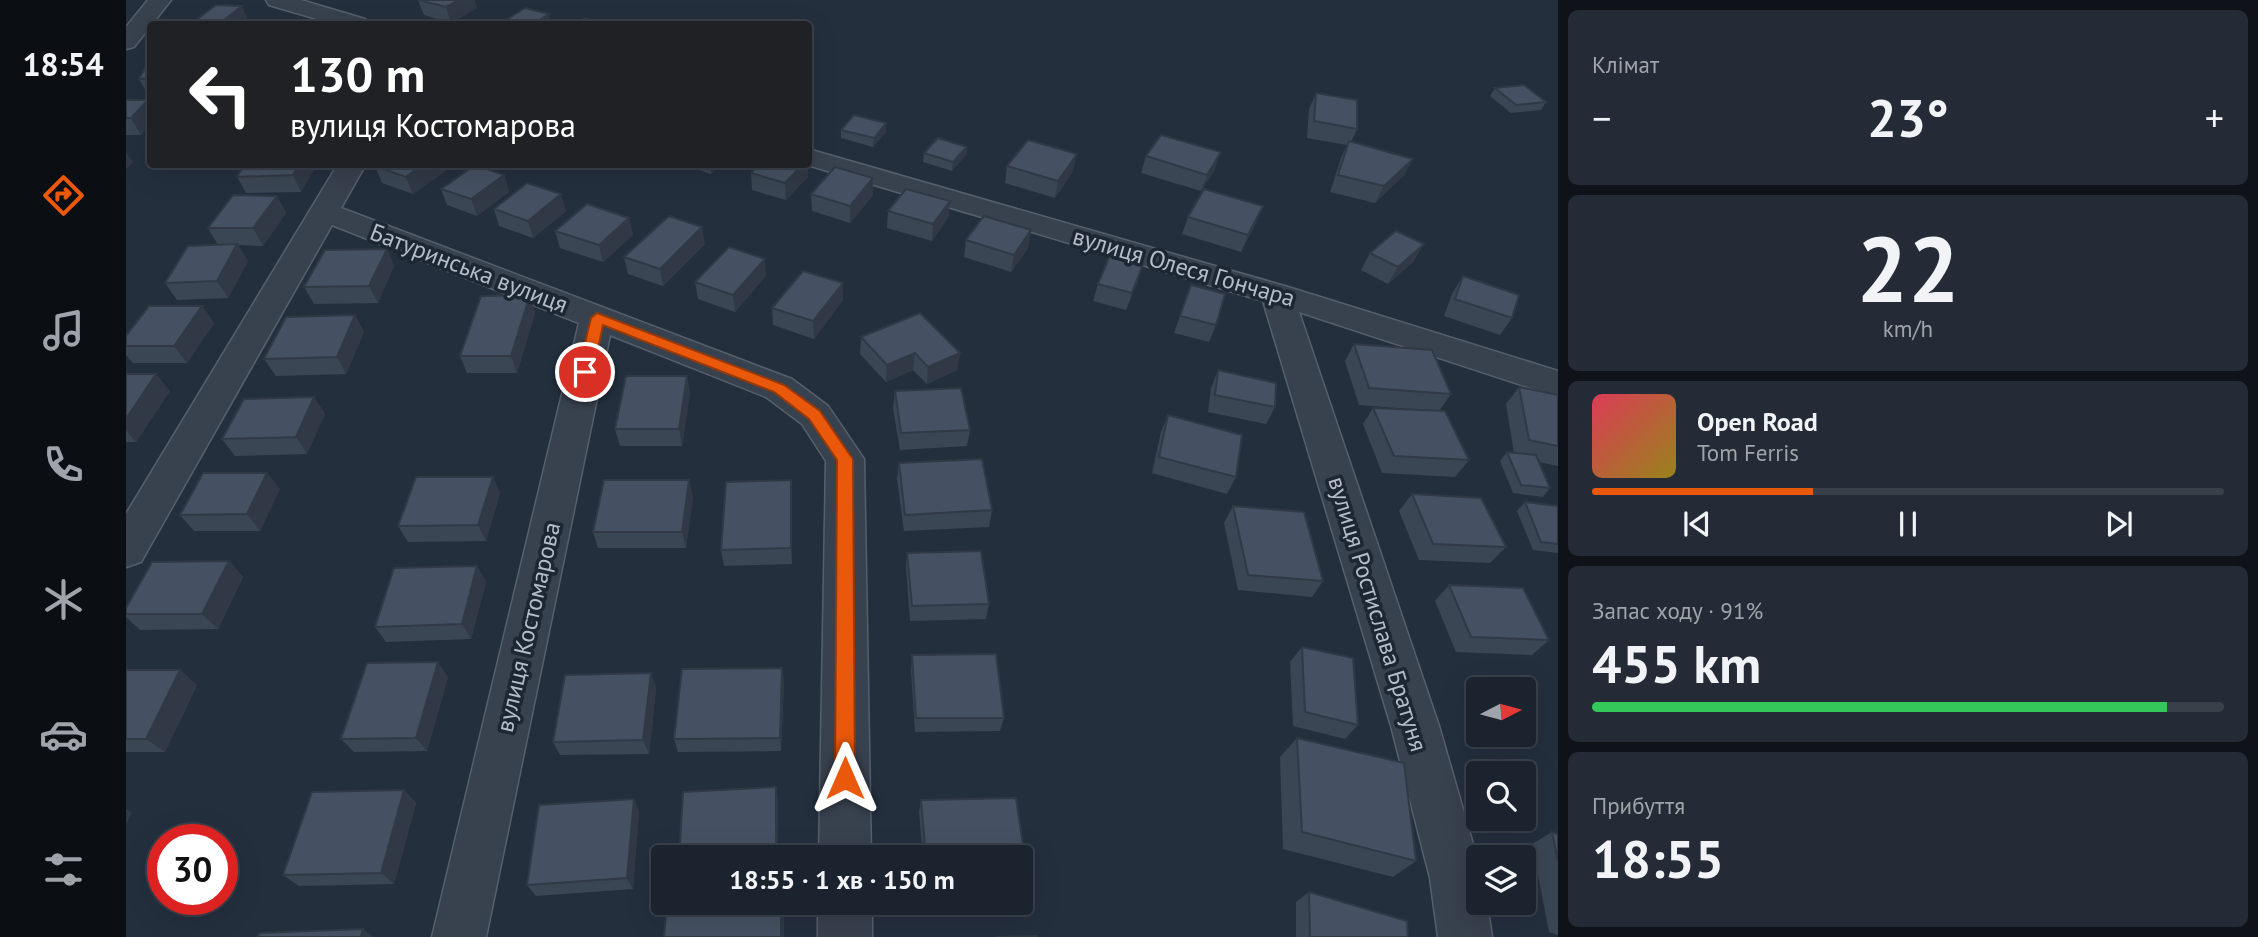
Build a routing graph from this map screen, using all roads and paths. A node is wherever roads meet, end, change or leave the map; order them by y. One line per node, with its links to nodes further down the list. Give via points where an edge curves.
1 (277, 0): 2 (street)
2 (316, 4): 4 (street)
3 (145, 11): 5 (street)
4 (351, 21)
5 (126, 42)
6 (812, 158): 9 (street, вулиця Олеся Гончара)
7 (350, 168): 8 (street)
8 (323, 211): 10 (street, Батуринська вулиця); 12 (street)
9 (1277, 294): 11 (street, вулиця Олеся Гончара); 17 (street, вулиця Ростислава Братуня, via 1415,726 1456,878)
10 (597, 318): 13 (street, Батуринська вулиця, via 779,388 815,415 845,459); 15 (street, вулиця Костомарова)
11 (1558, 384)
12 (126, 551)
13 (845, 845)
14 (845, 915): 16 (street)
15 (459, 937)
16 (845, 937)
17 (1465, 937)

